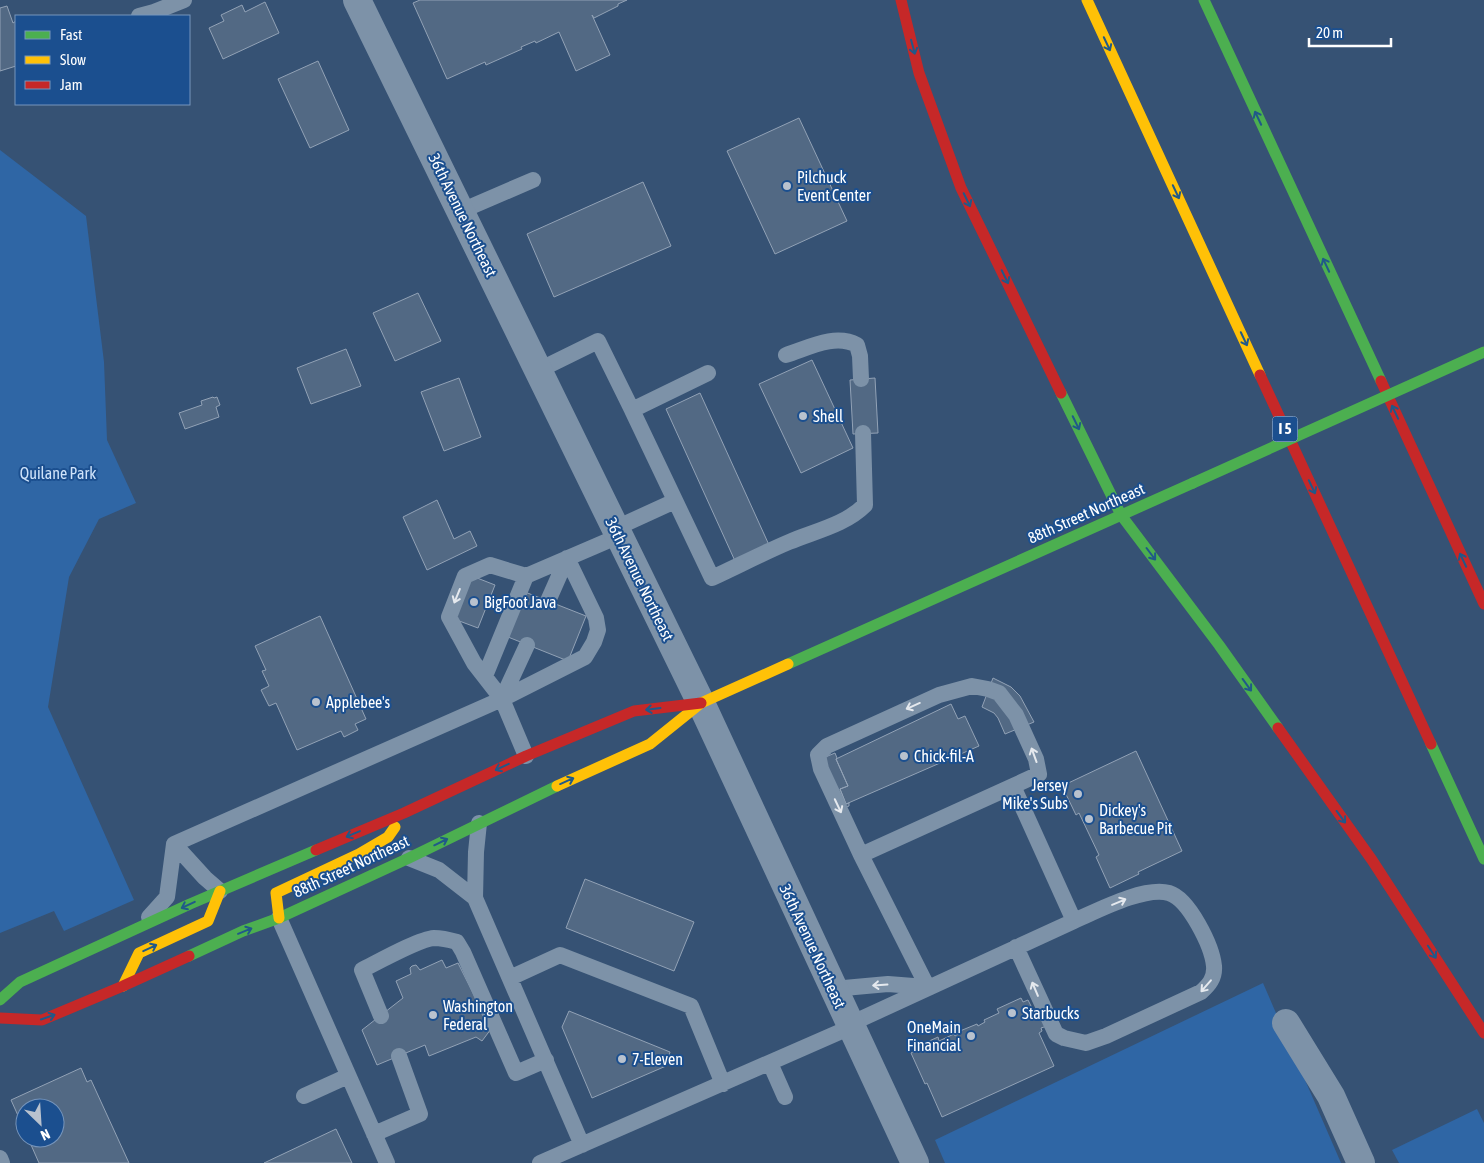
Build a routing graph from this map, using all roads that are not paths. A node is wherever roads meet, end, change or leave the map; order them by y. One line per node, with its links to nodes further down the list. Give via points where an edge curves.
1 (184, 0): 6 (lane)
2 (357, 0): 8 (street, 36th Avenue Northeast)
3 (901, 0): 17 (main road, one-way to 17, via 919,72 962,188)
4 (1087, 0): 38 (main road, I 5, one-way to 38)
5 (1204, 0): 23 (main road, one-way to 5)
6 (143, 15)
7 (533, 180): 8 (lane)
8 (461, 211): 11 (street, 36th Avenue Northeast)
9 (1484, 352): 17 (main road, 88th Street Northeast, bridge)
10 (786, 355): 13 (lane, via 833,340 851,342 857,345 860,356)
11 (538, 370): 14 (lane, via 598,341); 18 (street, 36th Avenue Northeast)
12 (708, 374): 14 (lane)
13 (861, 379)
14 (632, 410): 16 (lane)
15 (864, 433): 16 (lane, via 865,505 856,514 712,578)
16 (675, 501): 18 (lane)
17 (1121, 515): 30 (main road, 88th Street Northeast); 54 (main road, one-way to 54, via 1372,860)
18 (617, 532): 19 (lane); 30 (street, 36th Avenue Northeast)
19 (567, 558): 20 (lane); 21 (lane); 22 (lane)
20 (526, 576): 28 (lane); 28 (lane, one-way to 28, via 490,564 465,576 449,616)
21 (586, 597): 24 (lane); 27 (lane, via 596,618 598,630 594,642 585,657)
22 (548, 601)
23 (1484, 604)
24 (579, 613)
25 (527, 645): 29 (lane)
26 (559, 657): 27 (lane)
27 (551, 674): 29 (lane)
28 (484, 676): 29 (lane)
29 (502, 699): 31 (lane); 35 (lane)
30 (701, 703): 31 (main road, 88th Street Northeast, one-way to 31, via 634,711); 34 (main road, 88th Street Northeast, one-way to 30, via 650,744); 48 (street, 36th Avenue Northeast)
31 (526, 756): 33 (main road, 88th Street Northeast, one-way to 33)
32 (1013, 786): 36 (lane); 36 (lane, one-way to 36, via 1039,774 1036,759 1016,714 999,693 988,689 972,686 939,695 826,746 818,755 821,770); 42 (lane)
33 (404, 813): 39 (main road, 88th Street Northeast, one-way to 39); 41 (main road, via 388,836 359,854 276,893)
34 (479, 823): 37 (main road, 88th Street Northeast, one-way to 34); 40 (lane)
35 (174, 844): 39 (lane); 43 (lane, via 167,897)
36 (861, 855): 47 (lane)
37 (409, 858): 40 (lane, via 439,870); 41 (main road, 88th Street Northeast)
38 (1484, 859)
39 (220, 891): 43 (main road, 88th Street Northeast, one-way to 43); 46 (main road, one-way to 39, via 139,953 208,922)
40 (476, 898): 45 (lane)
41 (279, 918): 46 (main road, 88th Street Northeast, one-way to 41); 58 (lane)
42 (1074, 921): 44 (lane); 44 (lane, one-way to 44, via 1134,896 1168,893 1180,899 1202,933 1214,967 1212,981 1201,992 1106,1036 1086,1043 1074,1041 1056,1034)
43 (141, 927): 49 (main road, 88th Street Northeast, via 20,982)
44 (1016, 948): 47 (lane)
45 (510, 978): 56 (lane); 59 (lane, via 560,955 691,1006)
46 (124, 986): 51 (main road, 88th Street Northeast, one-way to 46, via 42,1020)
47 (928, 988): 48 (lane, one-way to 48, via 888,984); 53 (lane)
48 (833, 989): 53 (street, 36th Avenue Northeast)
49 (0, 1000)
50 (381, 1016): 56 (lane, via 362,970 423,941 434,938 457,942 516,1073)
51 (0, 1018)
52 (1286, 1023): 69 (street, via 1331,1096)
53 (851, 1026): 57 (lane); 68 (street, 36th Avenue Northeast)
54 (1484, 1033)
55 (399, 1056): 62 (lane, via 420,1114)
56 (546, 1060): 63 (lane)
57 (770, 1063): 59 (lane); 61 (lane)
58 (348, 1076): 60 (lane); 62 (lane)
59 (723, 1084): 63 (lane)
60 (304, 1096)
61 (785, 1097)
62 (374, 1134): 66 (lane)
63 (582, 1145): 67 (lane)
64 (0, 1158): 65 (lane)
65 (2, 1163)
66 (387, 1163)
67 (540, 1163)
68 (915, 1163)
69 (1361, 1163)

